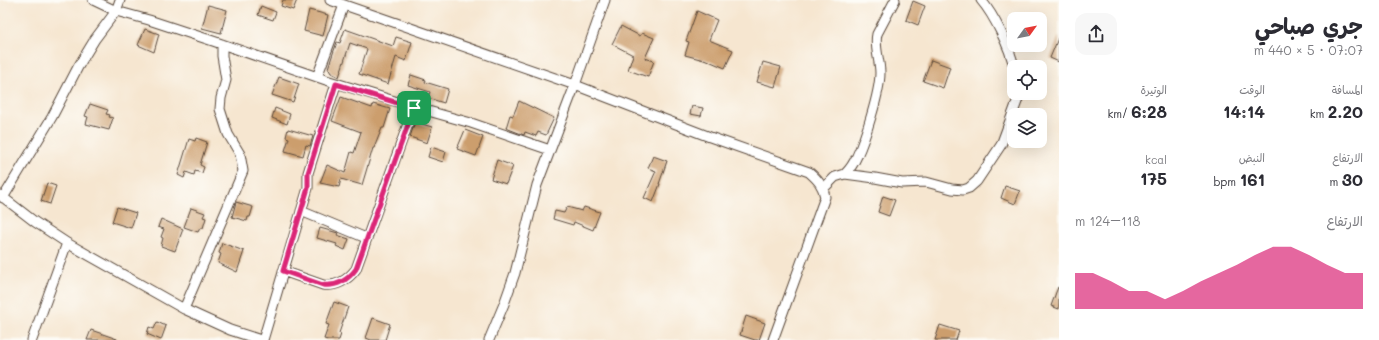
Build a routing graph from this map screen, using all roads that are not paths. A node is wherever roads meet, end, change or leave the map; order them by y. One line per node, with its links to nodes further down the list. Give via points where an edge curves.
1 (93, 0): 8 (street)
2 (120, 0): 8 (street)
3 (330, 0): 7 (street)
4 (605, 0): 13 (street)
5 (895, 0): 17 (street, via 877,34 880,75 878,86 861,146)
6 (981, 0): 10 (street, via 987,7)
7 (344, 5): 11 (street); 13 (street)
8 (116, 11): 9 (street); 19 (street, via 95,39 52,117)
9 (222, 44): 11 (street); 24 (street, via 226,80 220,109 228,134 240,154 243,171)
10 (1012, 60)
11 (317, 78): 12 (street)
12 (336, 84): 15 (street); 20 (street, via 308,173 308,188)
13 (575, 85): 16 (street); 18 (street, via 808,172 819,181)
14 (1018, 100): 17 (street, via 1001,145 977,181 969,188 958,190 926,182 902,183)
15 (414, 108): 16 (street, via 471,123); 21 (street)
16 (550, 150): 28 (street, via 532,199 515,273)
17 (845, 174): 18 (street, via 835,177)
18 (823, 189): 29 (street, via 825,197)
19 (2, 196): 22 (street)
20 (301, 211): 21 (street); 23 (street)
21 (366, 238): 23 (street, via 356,269 352,275 337,284 323,285)
22 (67, 243): 24 (street); 26 (street)
23 (283, 271): 27 (street)
24 (184, 309): 25 (street)
25 (248, 338): 27 (street)
26 (32, 340)
27 (262, 340)
28 (489, 340)
29 (773, 340)

